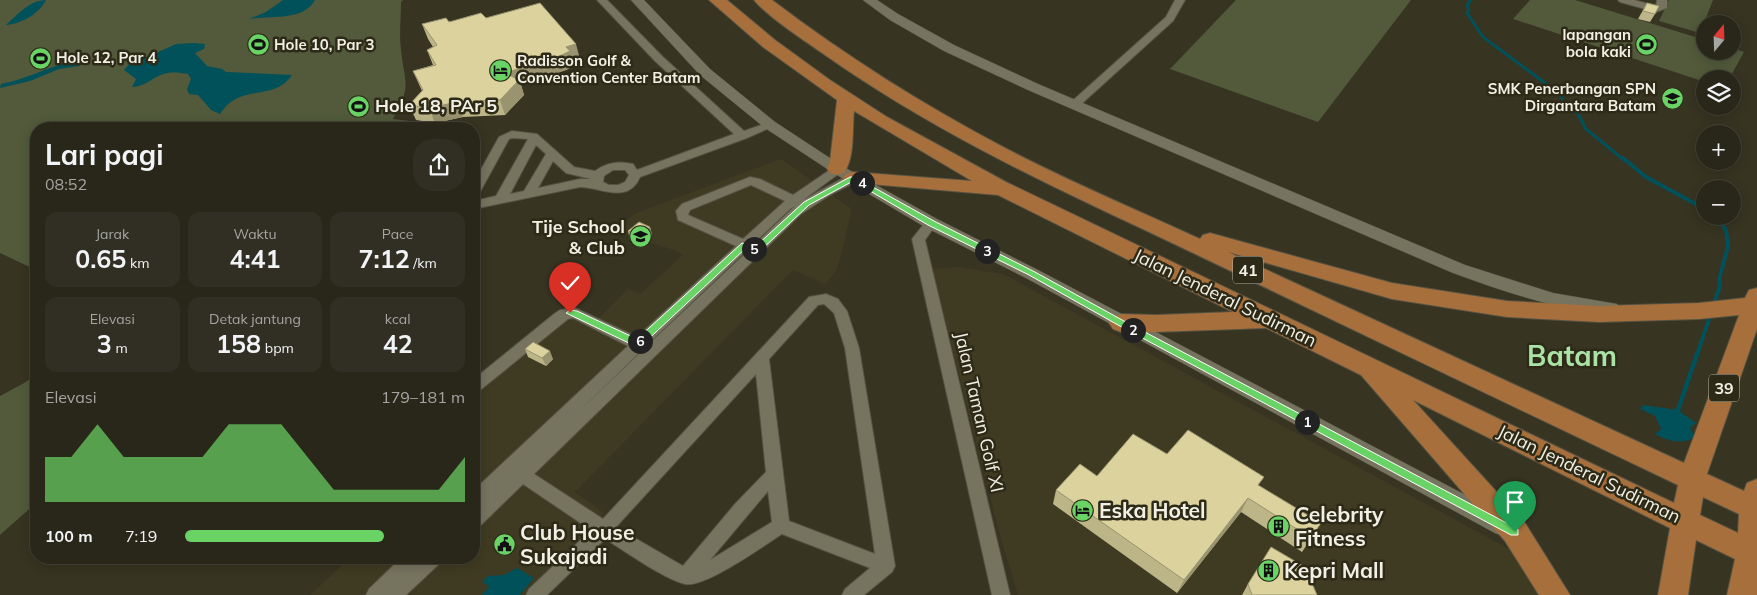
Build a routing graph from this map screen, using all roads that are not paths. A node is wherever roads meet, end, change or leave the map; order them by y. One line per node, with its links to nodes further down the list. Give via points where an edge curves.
1 (602, 0): 12 (street, via 659,59)
2 (637, 0): 11 (street, via 705,72)
3 (762, 0): 25 (highway, Jalan Jenderal Sudirman / 41, via 807,36 914,106 1023,166)
4 (869, 0): 10 (street, via 949,48)
5 (1180, 0): 10 (street, via 1170,19)
6 (1624, 0): 7 (street, via 1659,9 1662,8)
7 (1662, 0)
8 (728, 3): 9 (highway, Jalan Jenderal Sudirman / 41, via 779,52)
9 (846, 100): 16 (highway, via 840,161); 19 (highway, Jalan Jenderal Sudirman / 41)
10 (1074, 105): 28 (street, via 1490,280 1589,306)
11 (766, 122): 12 (street); 16 (street)
12 (739, 132): 15 (street)
13 (534, 138): 14 (street); 18 (street, via 506,136); 21 (street)
14 (551, 155): 17 (street, via 570,170); 20 (street)
15 (632, 171): 17 (street, via 612,166); 17 (street, via 635,178 628,186 616,189 604,188)
16 (845, 174): 19 (highway); 23 (street); 24 (street)
17 (597, 179): 20 (street)
18 (480, 182)
19 (1004, 190): 29 (highway, Jalan Jenderal Sudirman / 41)
20 (528, 194): 21 (street)
21 (501, 199): 22 (street)
22 (480, 203)
23 (799, 203): 26 (street); 26 (street, via 750,181 682,211 686,220)
24 (931, 223): 30 (street); 55 (street, Jalan Taman Golf XI, via 918,239)
25 (1151, 225): 28 (highway, via 1392,291 1447,301 1564,313); 38 (highway, Jalan Jenderal Sudirman / 41)
26 (751, 247): 31 (street); 32 (street)
27 (1755, 300): 28 (highway, via 1708,310); 38 (highway, 39)
28 (1646, 311)
29 (1272, 321): 30 (highway); 34 (highway, Jalan Jenderal Sudirman / 41)
30 (1121, 323): 45 (street)
31 (638, 344): 32 (street); 35 (street, via 574,313 565,314); 39 (street)
32 (652, 350): 37 (street)
33 (762, 360): 36 (street); 44 (street); 49 (street, via 814,301 826,299 840,311 852,348)
34 (1365, 365): 42 (highway, Jalan Jenderal Sudirman / 41); 45 (highway)
35 (480, 382)
36 (774, 474): 43 (street); 50 (street)
37 (523, 475): 41 (street); 44 (street)
38 (1692, 479): 40 (highway, Jalan Jenderal Sudirman / 41); 42 (highway, 39)
39 (480, 494)
40 (1756, 503): 46 (highway)
41 (480, 515)
42 (1684, 521): 46 (highway, Jalan Jenderal Sudirman / 41); 57 (highway, 39)
43 (781, 526): 49 (street); 50 (street, via 702,574)
44 (604, 529): 50 (street); 53 (street)
45 (1515, 532): 56 (highway)
46 (1754, 553): 58 (highway)
47 (407, 564): 51 (street)
48 (427, 564): 52 (street)
49 (886, 566): 54 (street)
50 (686, 576)
51 (375, 595)
52 (394, 595)
53 (536, 595)
54 (851, 595)
55 (1001, 595)
56 (1555, 595)
57 (1673, 595)
58 (1742, 595)

